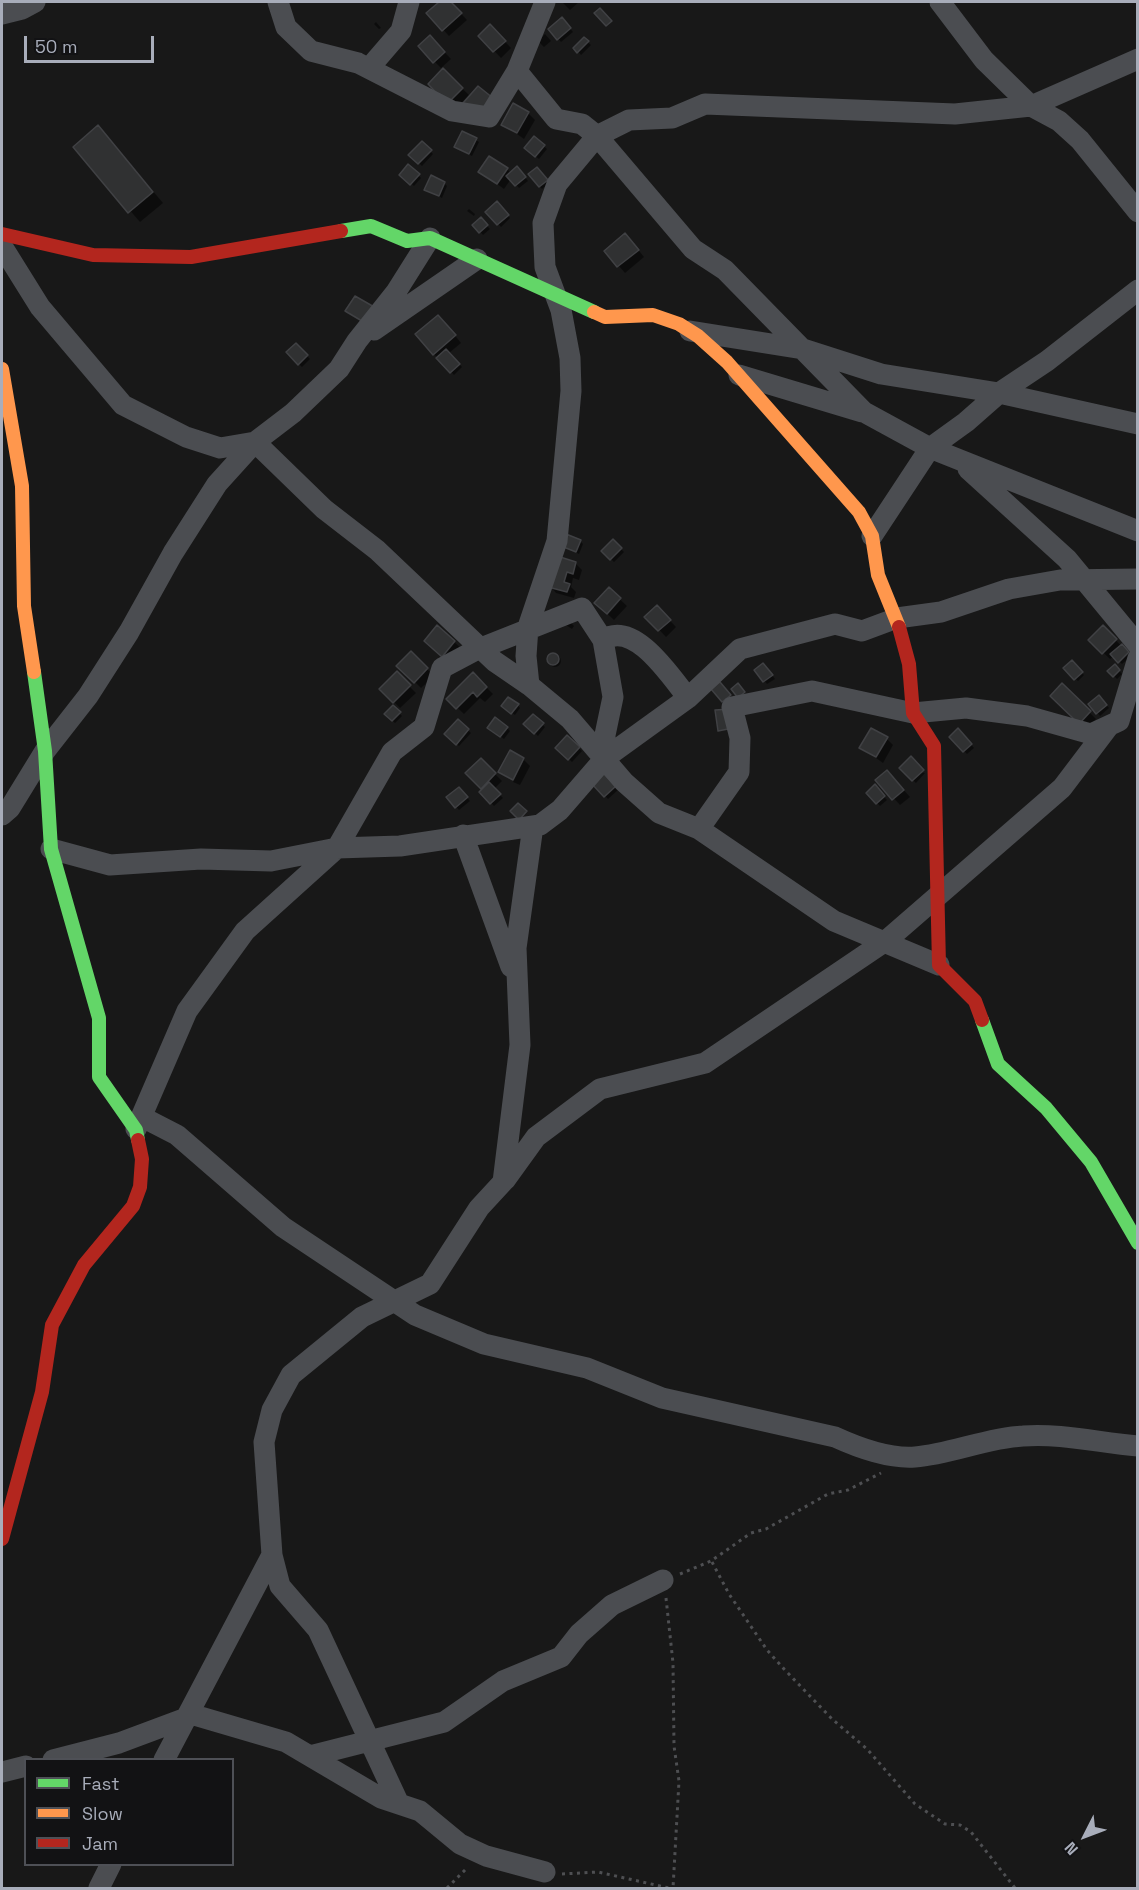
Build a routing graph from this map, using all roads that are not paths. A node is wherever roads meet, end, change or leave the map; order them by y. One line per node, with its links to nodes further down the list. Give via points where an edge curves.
1 (35, 2): 6 (street)
2 (278, 2): 8 (street, via 286,27 311,51)
3 (409, 2): 8 (street, via 401,31)
4 (545, 2): 9 (street)
5 (939, 2): 10 (street, via 984,60)
6 (2, 14)
7 (1137, 59): 10 (street)
8 (370, 68): 9 (street, via 452,111 476,117 489,117)
9 (517, 71): 11 (street, via 556,119 582,124)
10 (1031, 106): 11 (street, via 955,114 705,104 672,118 629,120); 12 (street, via 1059,121 1080,140)
11 (597, 136): 18 (street, via 557,184 543,223 545,267); 21 (street, via 693,249 725,270)
12 (1137, 212)
13 (2, 234): 14 (street, via 93,255 191,257 371,226 407,241)
14 (430, 238): 16 (street); 20 (street, via 396,292)
15 (2, 246): 27 (street, via 40,307 123,405 186,437 220,448)
16 (477, 260): 18 (street); 20 (street)
17 (1137, 290): 24 (street, via 1047,361)
18 (556, 294): 19 (street, via 605,317 653,315); 35 (street, via 570,358 571,394 557,541)
19 (690, 331): 21 (street); 23 (street)
20 (357, 341): 27 (street, via 339,369 293,413)
21 (803, 349): 24 (street, via 881,374); 25 (street)
22 (2, 369): 44 (street, via 22,486 24,606)
23 (739, 375): 25 (street); 31 (street, via 859,512)
24 (999, 393): 26 (street); 28 (street)
25 (864, 412): 28 (street)
26 (1137, 424)
27 (255, 442): 38 (street); 44 (street, via 217,484 88,696)
28 (930, 448): 29 (street); 31 (street)
29 (957, 459): 30 (street); 32 (street)
30 (1137, 531)
31 (872, 536): 34 (street, via 878,574)
32 (1083, 578): 33 (street); 34 (street, via 1009,589 941,612); 37 (street)
33 (1137, 579)
34 (897, 618): 41 (street, via 862,631 835,624 740,649); 42 (street, via 909,664)
35 (527, 630): 36 (street, via 582,608); 38 (street); 40 (street)
36 (603, 640): 41 (street, via 627,636 637,641); 45 (street, via 613,697)
37 (1137, 645)
38 (481, 649): 40 (street); 50 (street, via 442,668 424,727 392,752)
39 (1137, 658): 43 (street)
40 (529, 685): 45 (street, via 570,719)
41 (688, 698): 45 (street)
42 (913, 713): 43 (street, via 966,708 1027,716 1090,734); 48 (street, via 812,691 732,707 740,738 739,772); 52 (street, via 934,746)
43 (1122, 722): 52 (street, via 1062,788)
44 (45, 751): 46 (street); 51 (street)
45 (605, 758): 47 (street, via 560,810 544,824); 48 (street, via 624,782 659,813)
46 (2, 815)
47 (532, 826): 49 (street); 55 (street, via 516,948)
48 (699, 829): 53 (street, via 834,921)
49 (463, 835): 50 (street, via 400,846); 55 (street)
50 (337, 848): 51 (street, via 271,861 201,859 110,865); 56 (street, via 245,931 187,1011)
51 (51, 849): 56 (street, via 99,1018 99,1077)
52 (937, 897): 53 (street); 54 (street)
53 (884, 942): 54 (street); 57 (street, via 705,1063 600,1089 536,1137)
54 (939, 965): 58 (street, via 975,1000 998,1064 1046,1108 1091,1162)
55 (518, 985): 57 (street, via 520,1045)
56 (139, 1124): 59 (street, via 177,1135 283,1227); 61 (street, via 140,1186 133,1206 84,1265 52,1325 42,1392)
57 (503, 1182): 59 (street, via 479,1208 430,1284)
58 (1137, 1243)
59 (394, 1302): 60 (street, via 484,1344 587,1368 662,1398 835,1437 858,1448 905,1456 1022,1436); 62 (street, via 362,1317 291,1376 272,1410 264,1442)
60 (1137, 1446)
61 (2, 1539)
62 (272, 1555): 64 (street); 65 (street, via 280,1586 318,1630)
63 (663, 1580): 65 (street, via 612,1605 579,1634 561,1657 503,1681 444,1722)
64 (185, 1719): 66 (street, via 194,1715 286,1742); 67 (street, via 119,1743); 68 (street)
65 (369, 1741): 66 (street); 71 (street)
66 (310, 1756): 71 (street, via 381,1798)
67 (61, 1758)
68 (165, 1758)
69 (24, 1766): 70 (street)
70 (2, 1772)
71 (399, 1804): 73 (street, via 420,1811 460,1844 486,1856)
72 (110, 1866): 74 (street)
73 (546, 1872)
74 (99, 1888)

